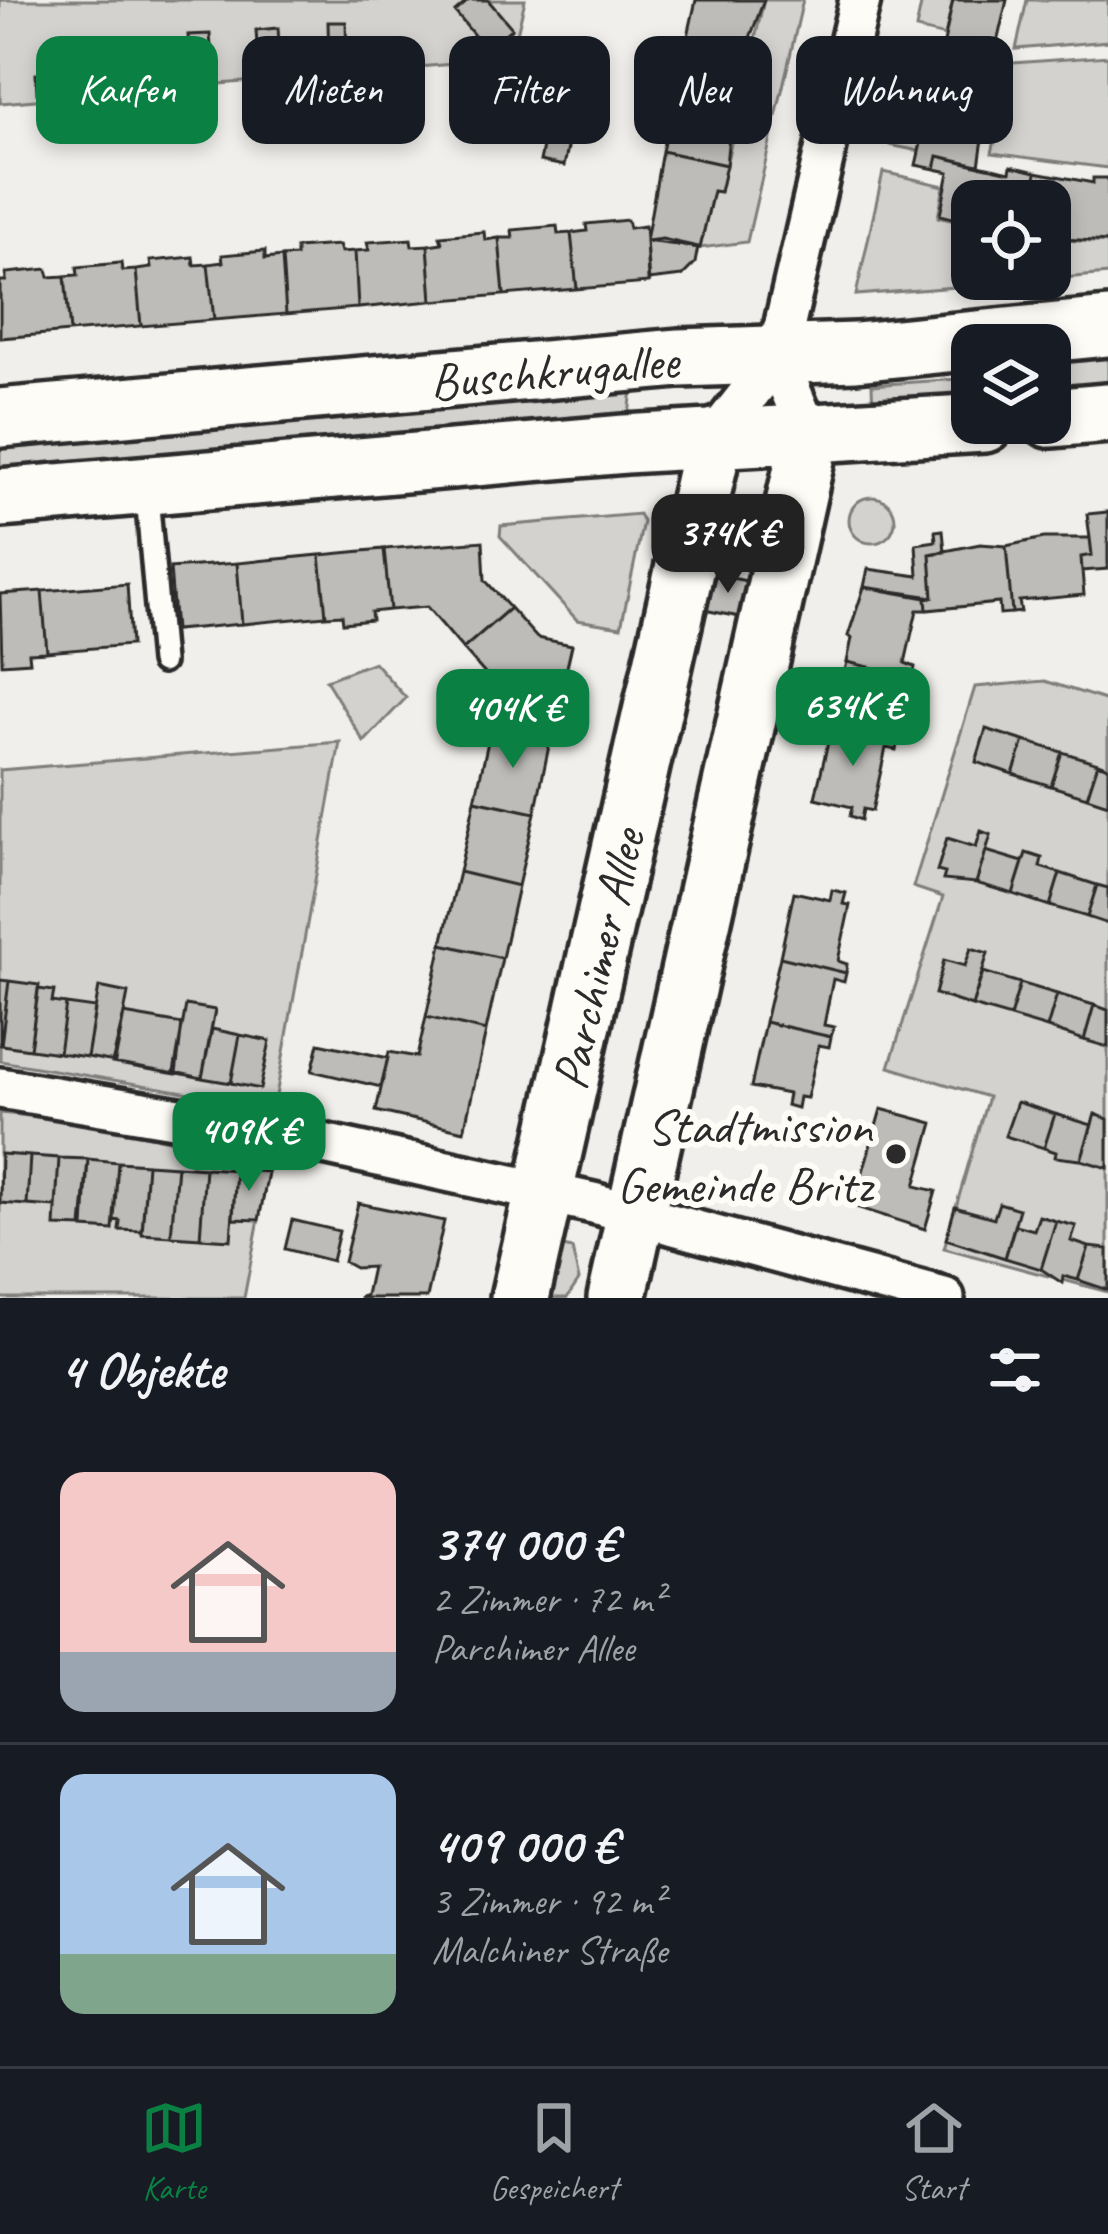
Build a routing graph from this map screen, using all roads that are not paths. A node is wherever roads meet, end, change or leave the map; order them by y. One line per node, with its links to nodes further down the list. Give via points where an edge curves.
1 (860, 0): 3 (street, Parchimer Allee)
2 (1108, 327): 3 (main road, Buschkrugallee)
3 (777, 358): 6 (main road, Buschkrugallee, via 679,358); 8 (street); 9 (street, Parchimer Allee)
4 (1108, 413): 5 (main road)
5 (1071, 416)
6 (0, 418)
7 (951, 425): 8 (main road, Buschkrugallee)
8 (810, 436): 9 (main road, Buschkrugallee); 15 (main road, Parchimer Allee)
9 (714, 438): 10 (main road, Buschkrugallee); 14 (main road, Parchimer Allee)
10 (146, 485): 11 (main road, Buschkrugallee); 12 (lane)
11 (0, 498)
12 (162, 662)
13 (0, 1088): 14 (street, via 287,1136)
14 (544, 1193): 15 (street); 16 (main road, Parchimer Allee)
15 (636, 1214): 17 (main road, Parchimer Allee); 18 (street)
16 (520, 1298)
17 (617, 1298)
18 (944, 1298)

